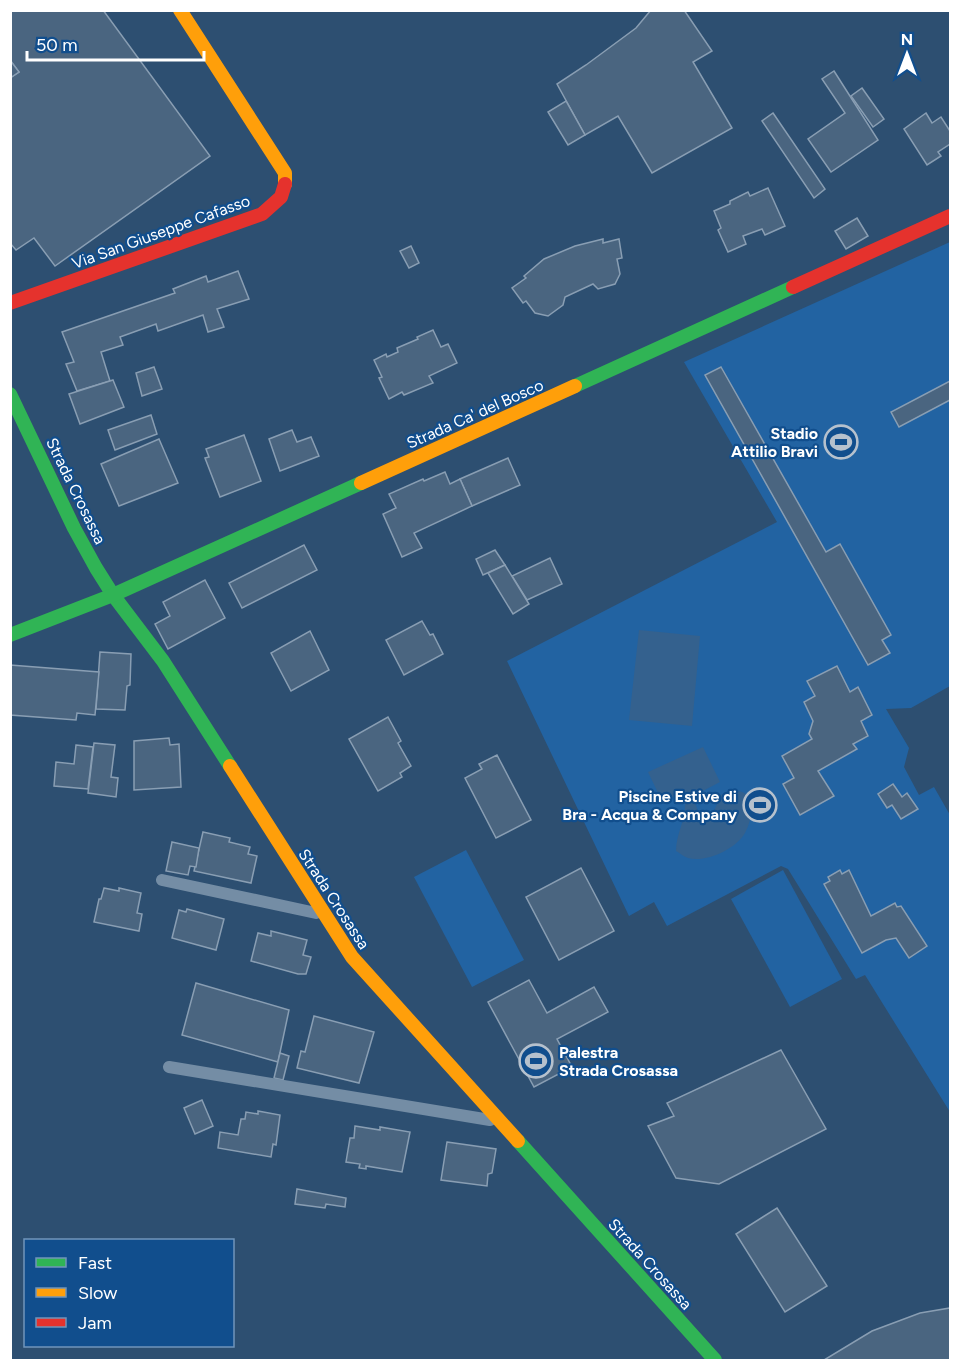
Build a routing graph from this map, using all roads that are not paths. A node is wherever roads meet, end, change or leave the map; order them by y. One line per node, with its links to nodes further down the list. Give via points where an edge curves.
1 (180, 10): 3 (street, Via San Giuseppe Cafasso, via 285,173 287,185 278,202 262,214)
2 (951, 216): 5 (street, Strada Ca' del Bosco)
3 (10, 303)
4 (10, 394): 5 (street, Strada Crosassa, via 74,528)
5 (113, 595): 6 (street, Strada Ca' del Bosco); 8 (street, Strada Crosassa, via 164,661)
6 (10, 635)
7 (162, 880): 8 (lane)
8 (323, 915): 10 (street, Strada Crosassa, via 352,957)
9 (169, 1067): 10 (lane)
10 (500, 1122): 11 (street, Strada Crosassa)
11 (715, 1360)

